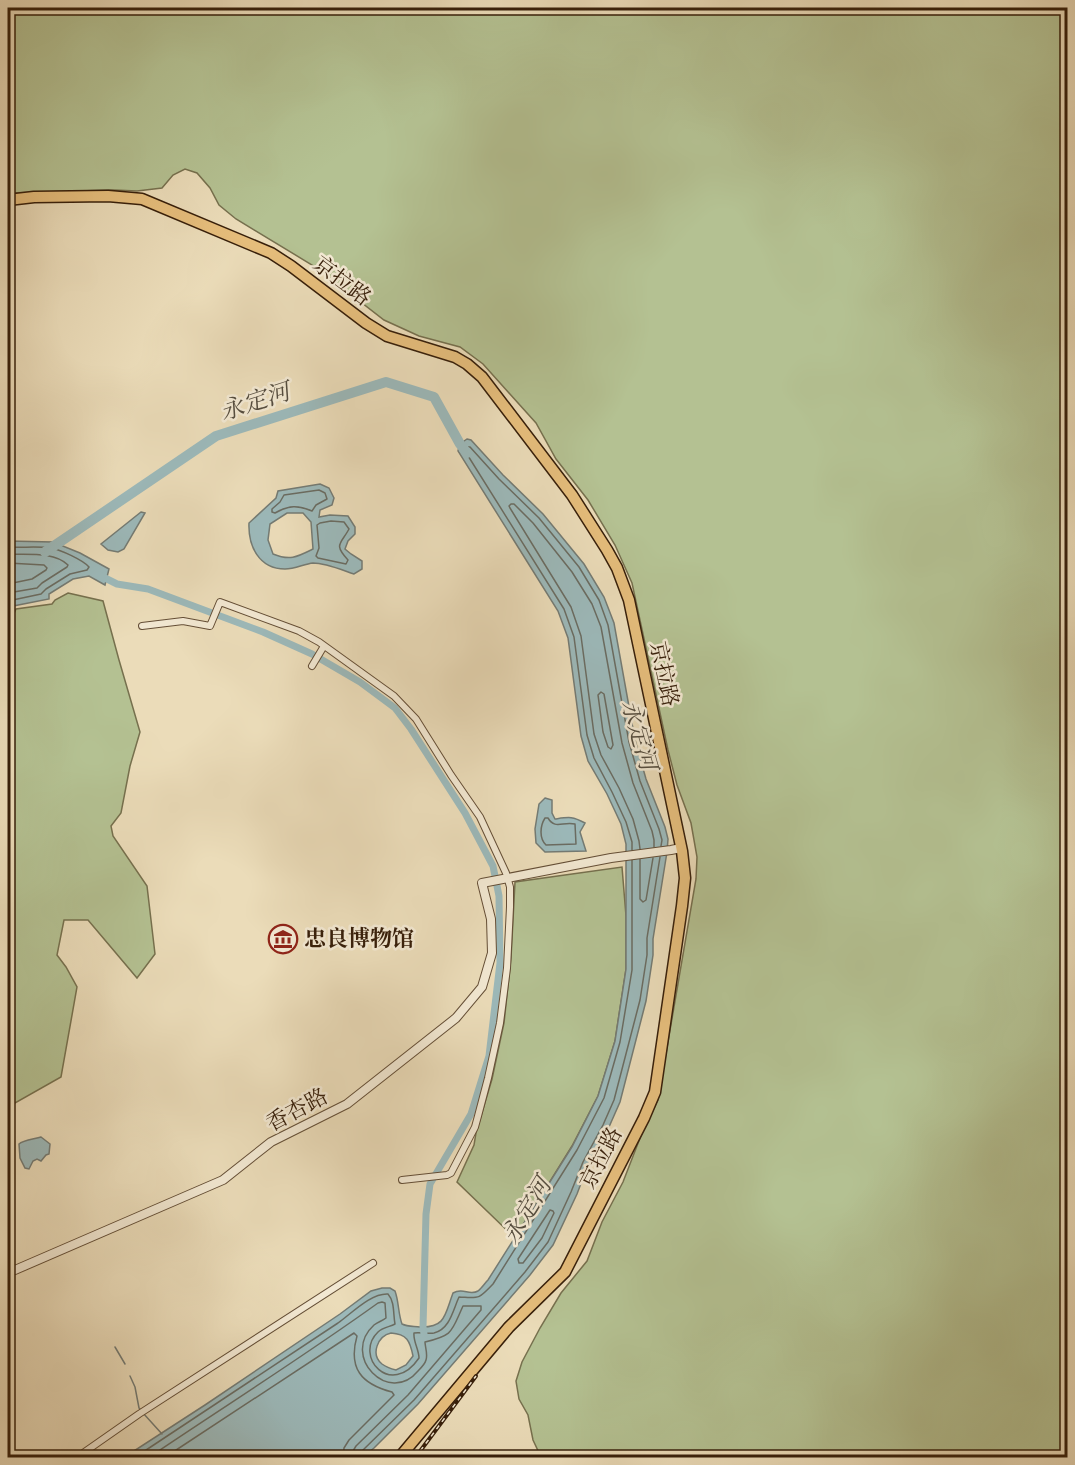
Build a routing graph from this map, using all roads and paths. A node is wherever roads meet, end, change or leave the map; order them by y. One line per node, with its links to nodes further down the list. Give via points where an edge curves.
1 (8, 200): 5 (highway, 京拉路, via 108,196 142,199 270,253 387,336 454,357 482,377 572,495 617,568 629,600)
2 (142, 626): 3 (street, via 183,621 210,626 220,602 299,631)
3 (324, 646): 4 (street); 6 (street, via 394,696 416,719 480,817)
4 (312, 666)
5 (676, 849): 6 (street, 香杏路); 11 (highway, 京拉路, via 685,878 682,906 655,1092 644,1118 565,1272 509,1327)
6 (507, 878): 7 (street, via 510,907 500,1023 475,1127 454,1169 447,1175); 9 (street, 香杏路, via 482,883 491,919 492,953 482,987 456,1017 347,1104 271,1142 223,1180)
7 (402, 1180)
8 (373, 1263): 10 (street)
9 (8, 1273)
10 (75, 1458)
11 (399, 1458)

